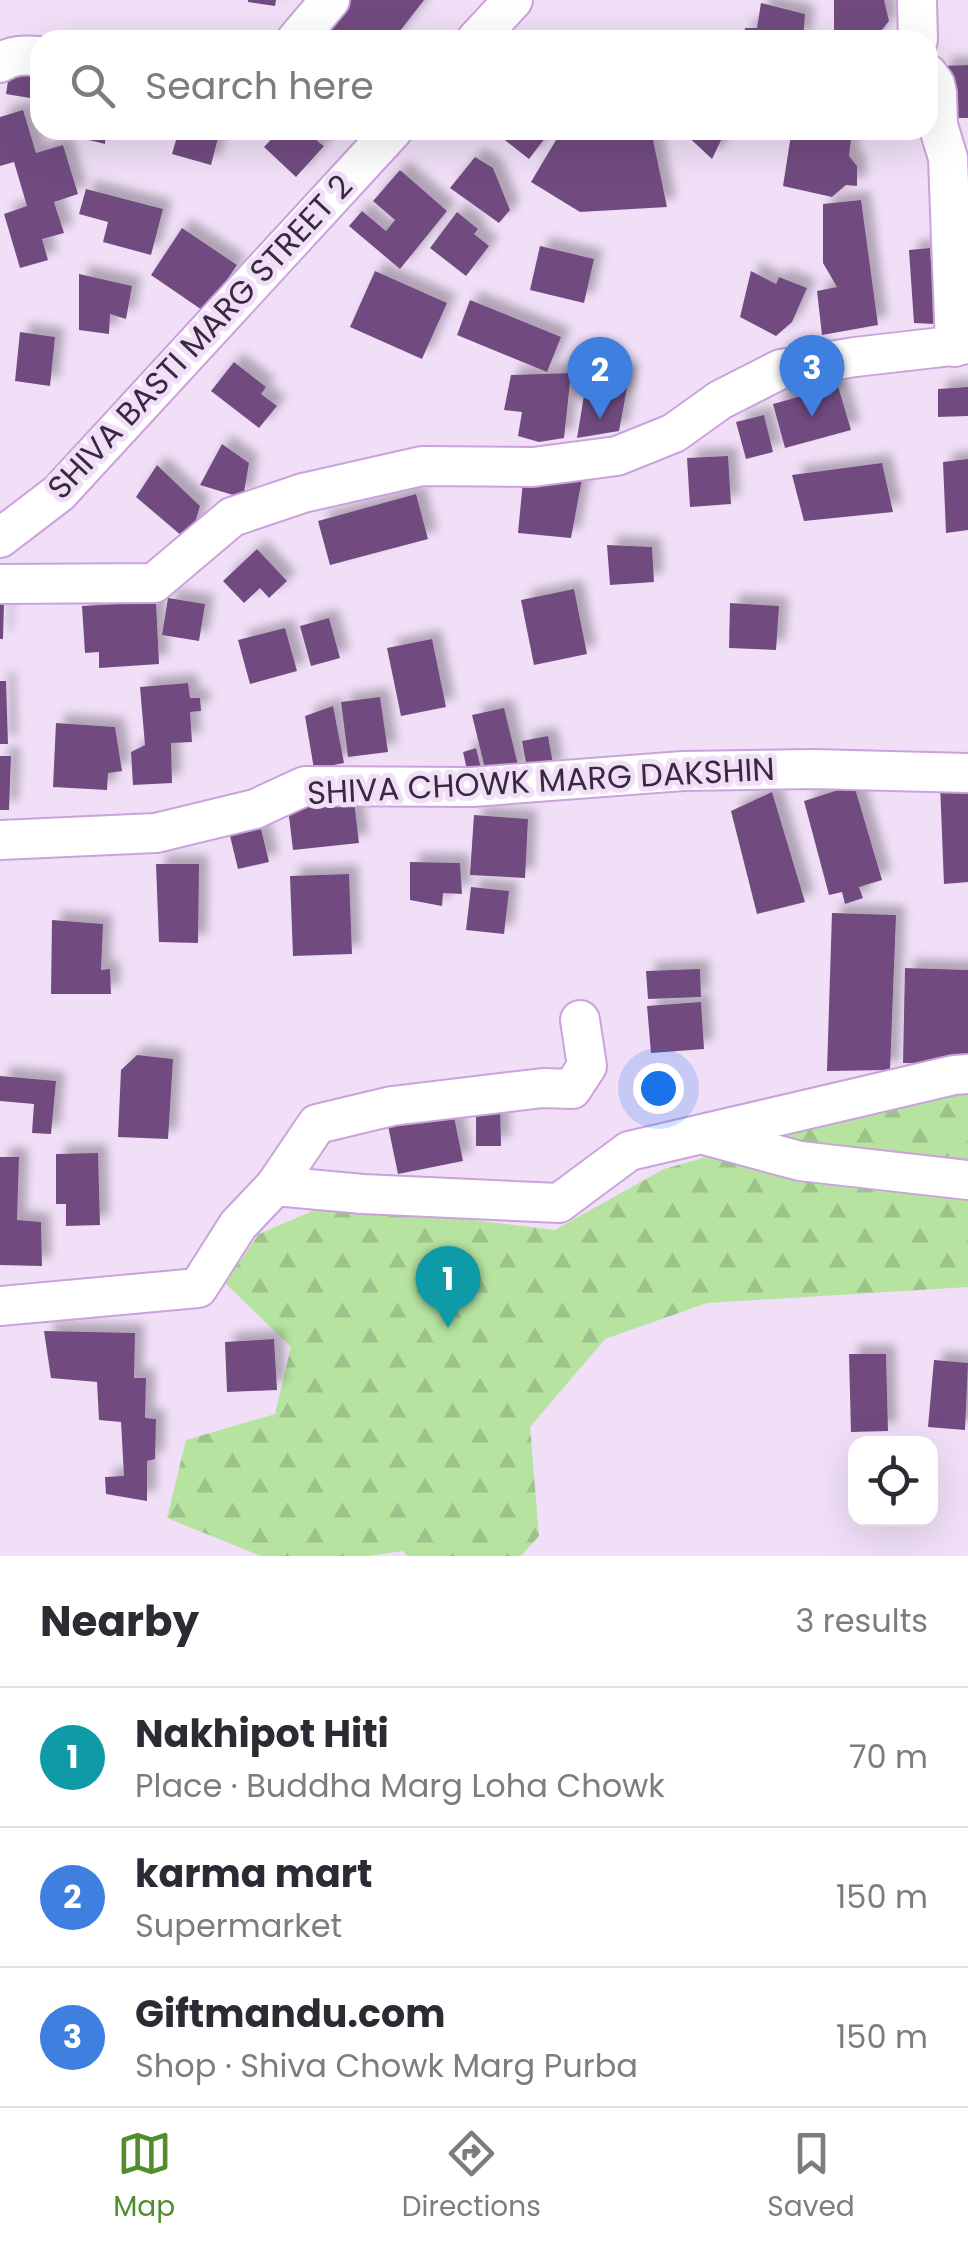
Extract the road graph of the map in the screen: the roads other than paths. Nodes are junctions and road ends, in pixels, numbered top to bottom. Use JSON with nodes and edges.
{"nodes":[{"id":1,"x":330,"y":0,"type":"edge"},
{"id":2,"x":513,"y":0,"type":"edge"},
{"id":3,"x":917,"y":0,"type":"edge"},
{"id":4,"x":304,"y":30,"type":"edge"},
{"id":5,"x":485,"y":30,"type":"edge"},
{"id":6,"x":918,"y":30,"type":"edge"},
{"id":7,"x":30,"y":55,"type":"edge"},
{"id":8,"x":0,"y":63,"type":"edge"},
{"id":9,"x":938,"y":93,"type":"edge"},
{"id":10,"x":938,"y":125,"type":"edge"},
{"id":11,"x":938,"y":125,"type":"edge"},
{"id":12,"x":384,"y":140,"type":"edge"},
{"id":13,"x":961,"y":346,"type":"edge"},
{"id":14,"x":0,"y":538,"type":"edge"},
{"id":15,"x":0,"y":584,"type":"edge"},
{"id":16,"x":968,"y":773,"type":"edge"},
{"id":17,"x":0,"y":840,"type":"edge"},
{"id":18,"x":580,"y":1020,"type":"dead end"},
{"id":19,"x":968,"y":1074,"type":"edge"},
{"id":20,"x":702,"y":1134,"type":"junction"},
{"id":21,"x":968,"y":1180,"type":"edge"},
{"id":22,"x":275,"y":1186,"type":"junction"},
{"id":23,"x":0,"y":1306,"type":"edge"}],
"edges":[{"from":1,"to":4,"type":"street"},
{"from":2,"to":5,"type":"street"},
{"from":3,"to":6,"type":"street"},
{"from":7,"to":8,"type":"street"},
{"from":9,"to":11,"type":"street"},
{"from":10,"to":13,"type":"street"},
{"from":12,"to":14,"type":"street","name":"SHIVA BASTI MARG STREET 2"},
{"from":13,"to":15,"type":"street"},
{"from":16,"to":17,"type":"street","name":"SHIVA CHOWK MARG DAKSHIN"},
{"from":18,"to":22,"type":"street"},
{"from":19,"to":20,"type":"street"},
{"from":20,"to":21,"type":"street"},
{"from":20,"to":22,"type":"street"},
{"from":22,"to":23,"type":"street"}]}
